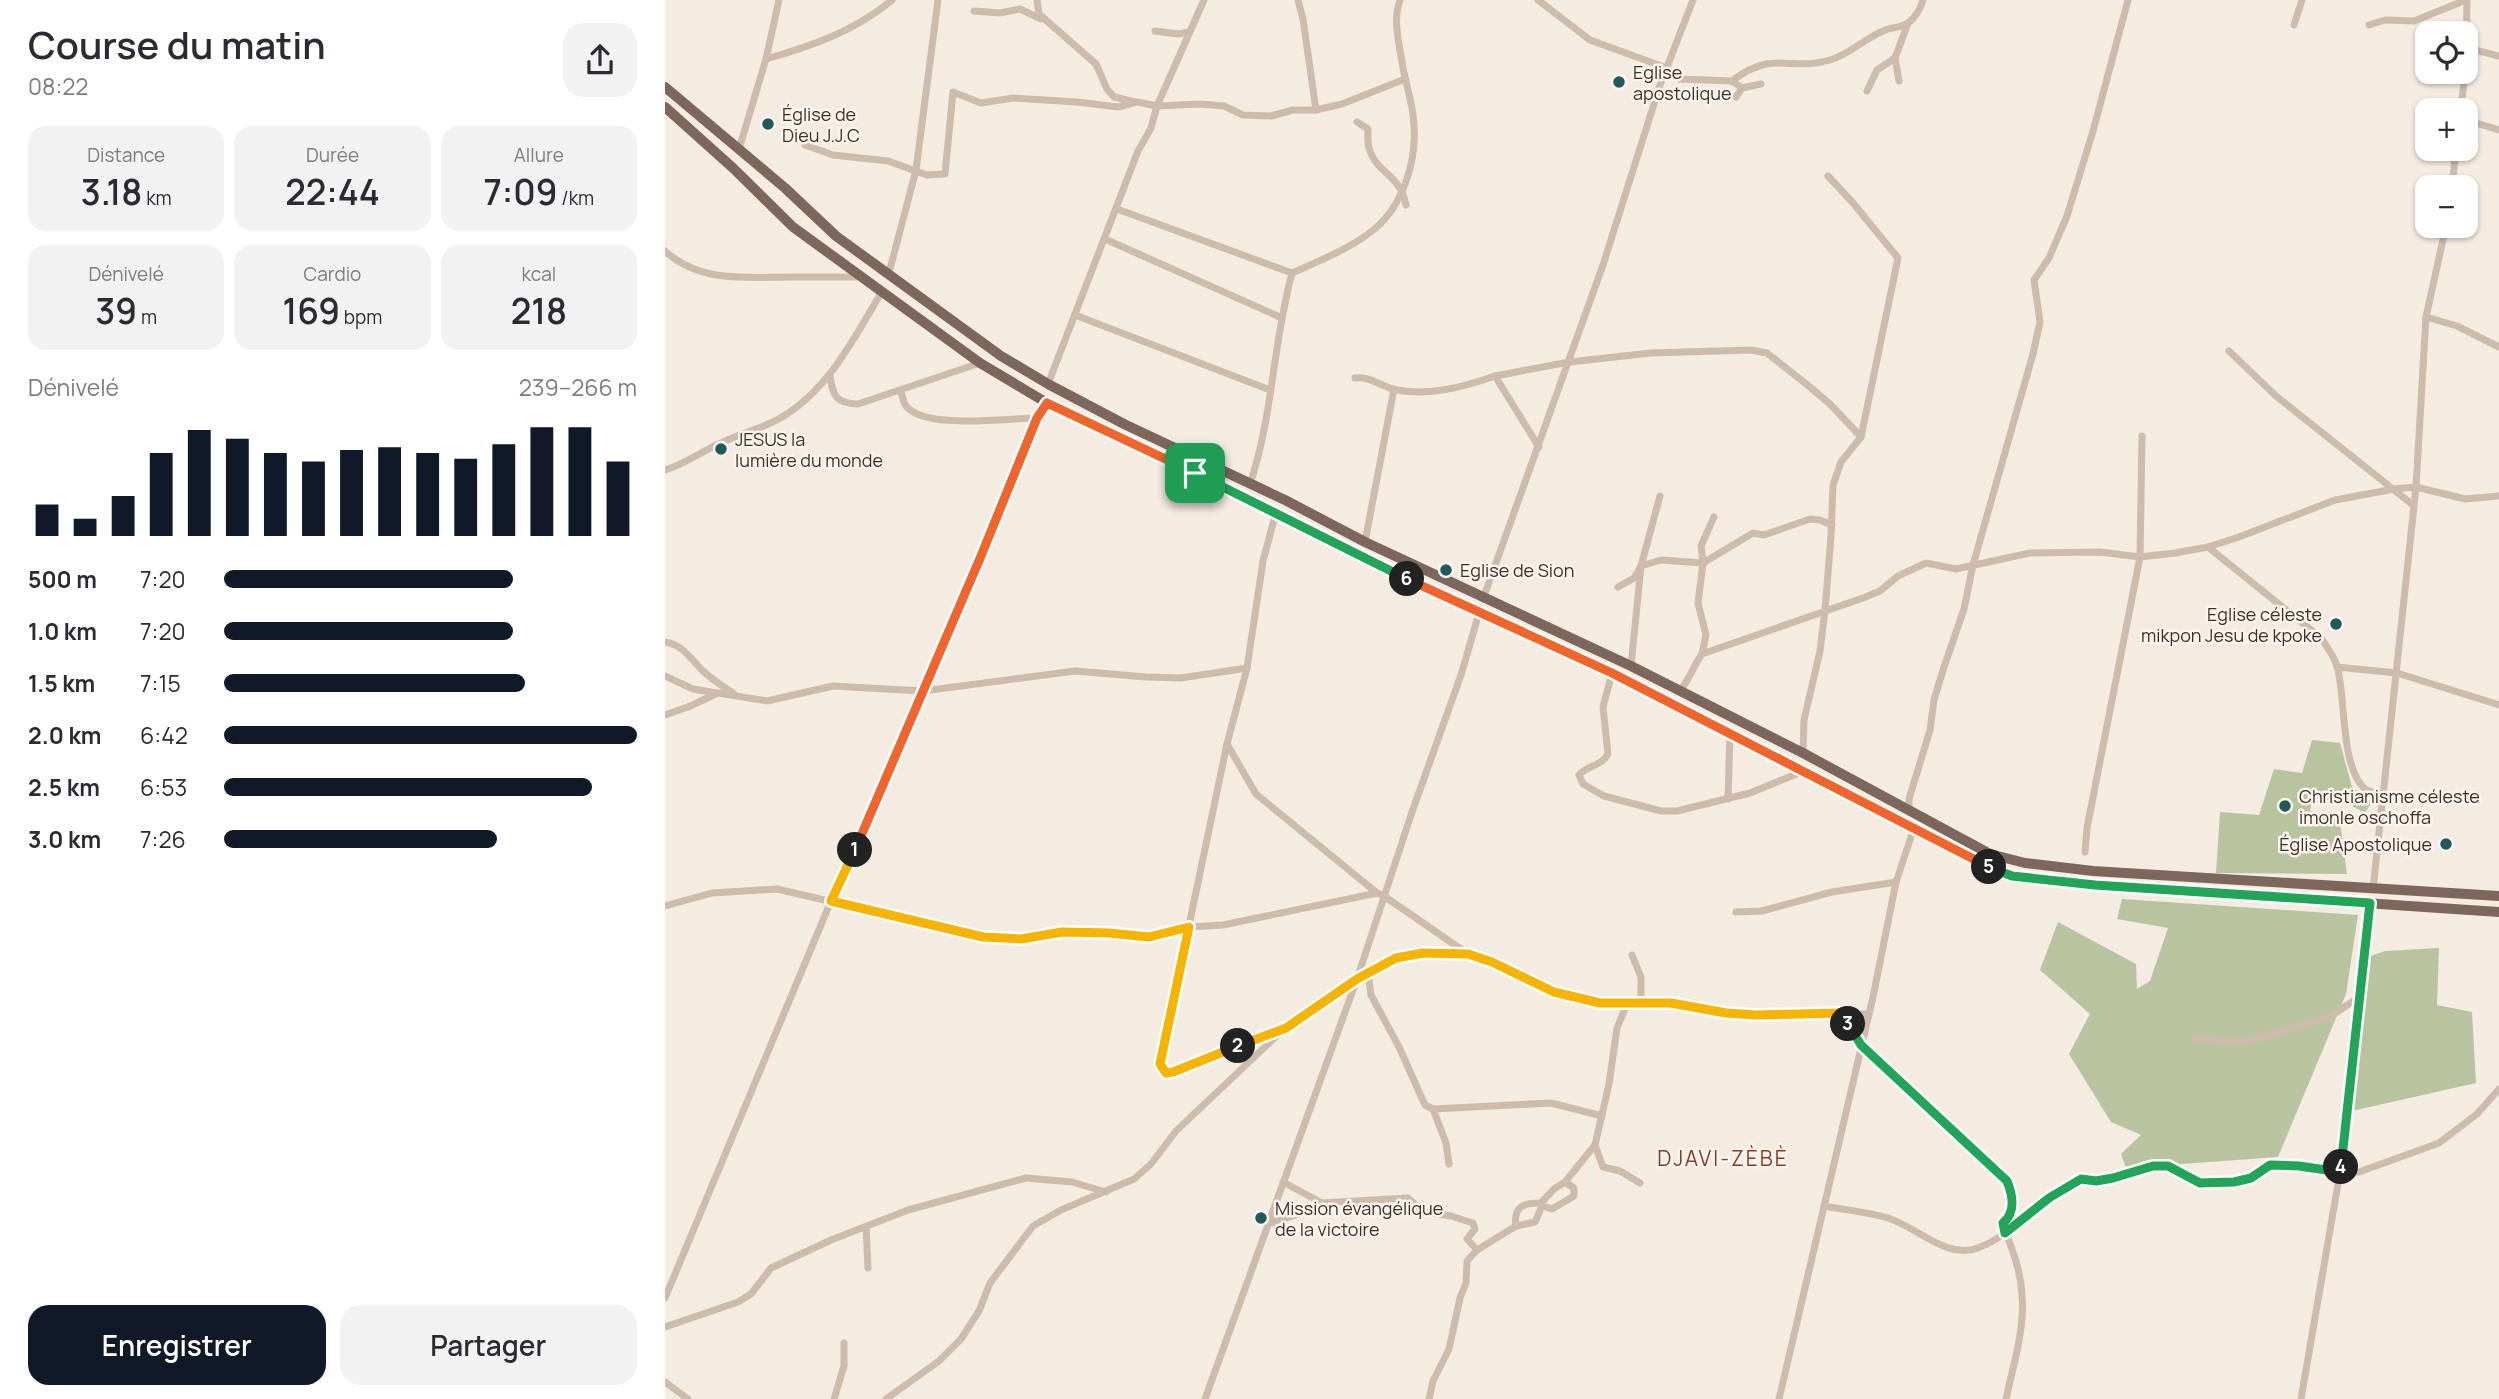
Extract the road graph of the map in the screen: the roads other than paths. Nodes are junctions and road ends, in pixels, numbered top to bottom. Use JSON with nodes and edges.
{"nodes":[{"id":1,"x":779,"y":0,"type":"edge"},
{"id":2,"x":892,"y":0,"type":"edge"},
{"id":3,"x":938,"y":0,"type":"edge"},
{"id":4,"x":1037,"y":0,"type":"edge"},
{"id":5,"x":1205,"y":0,"type":"edge"},
{"id":6,"x":1298,"y":0,"type":"edge"},
{"id":7,"x":1400,"y":0,"type":"edge"},
{"id":8,"x":1538,"y":0,"type":"edge"},
{"id":9,"x":1693,"y":0,"type":"edge"},
{"id":10,"x":1923,"y":0,"type":"edge"},
{"id":11,"x":2128,"y":0,"type":"edge"},
{"id":12,"x":2302,"y":0,"type":"edge"},
{"id":13,"x":2467,"y":0,"type":"edge"},
{"id":14,"x":974,"y":10,"type":"dead end"},
{"id":15,"x":2467,"y":21,"type":"edge"},
{"id":16,"x":1908,"y":23,"type":"junction"},
{"id":17,"x":2369,"y":24,"type":"dead end"},
{"id":18,"x":2294,"y":25,"type":"dead end"},
{"id":19,"x":1155,"y":31,"type":"dead end"},
{"id":20,"x":1189,"y":32,"type":"junction"},
{"id":21,"x":1059,"y":33,"type":"junction"},
{"id":22,"x":2478,"y":51,"type":"edge"},
{"id":23,"x":2499,"y":56,"type":"edge"},
{"id":24,"x":1895,"y":58,"type":"junction"},
{"id":25,"x":766,"y":59,"type":"junction"},
{"id":26,"x":1667,"y":68,"type":"junction"},
{"id":27,"x":1405,"y":79,"type":"junction"},
{"id":28,"x":1732,"y":81,"type":"junction"},
{"id":29,"x":1899,"y":81,"type":"dead end"},
{"id":30,"x":1761,"y":84,"type":"dead end"},
{"id":31,"x":665,"y":87,"type":"edge"},
{"id":32,"x":1742,"y":88,"type":"junction"},
{"id":33,"x":1867,"y":91,"type":"dead end"},
{"id":34,"x":1736,"y":97,"type":"dead end"},
{"id":35,"x":1137,"y":102,"type":"junction"},
{"id":36,"x":1157,"y":106,"type":"junction"},
{"id":37,"x":665,"y":107,"type":"edge"},
{"id":38,"x":1316,"y":110,"type":"junction"},
{"id":39,"x":1356,"y":122,"type":"dead end"},
{"id":40,"x":2478,"y":124,"type":"edge"},
{"id":41,"x":2499,"y":130,"type":"edge"},
{"id":42,"x":805,"y":145,"type":"dead end"},
{"id":43,"x":739,"y":149,"type":"junction"},
{"id":44,"x":916,"y":170,"type":"junction"},
{"id":45,"x":1828,"y":176,"type":"dead end"},
{"id":46,"x":1403,"y":191,"type":"junction"},
{"id":47,"x":1406,"y":205,"type":"dead end"},
{"id":48,"x":1117,"y":209,"type":"junction"},
{"id":49,"x":2442,"y":238,"type":"edge"},
{"id":50,"x":1105,"y":239,"type":"junction"},
{"id":51,"x":665,"y":251,"type":"edge"},
{"id":52,"x":889,"y":273,"type":"junction"},
{"id":53,"x":1292,"y":273,"type":"junction"},
{"id":54,"x":862,"y":277,"type":"junction"},
{"id":55,"x":881,"y":293,"type":"junction"},
{"id":56,"x":1075,"y":315,"type":"junction"},
{"id":57,"x":2426,"y":317,"type":"junction"},
{"id":58,"x":1282,"y":318,"type":"junction"},
{"id":59,"x":2499,"y":347,"type":"edge"},
{"id":60,"x":2229,"y":351,"type":"dead end"},
{"id":61,"x":1569,"y":362,"type":"junction"},
{"id":62,"x":980,"y":363,"type":"junction"},
{"id":63,"x":829,"y":375,"type":"junction"},
{"id":64,"x":1495,"y":376,"type":"junction"},
{"id":65,"x":1355,"y":378,"type":"dead end"},
{"id":66,"x":1048,"y":384,"type":"junction"},
{"id":67,"x":1394,"y":389,"type":"junction"},
{"id":68,"x":901,"y":390,"type":"junction"},
{"id":69,"x":1270,"y":390,"type":"junction"},
{"id":70,"x":1047,"y":403,"type":"junction"},
{"id":71,"x":1037,"y":418,"type":"junction"},
{"id":72,"x":2142,"y":436,"type":"dead end"},
{"id":73,"x":1861,"y":437,"type":"junction"},
{"id":74,"x":1539,"y":447,"type":"junction"},
{"id":75,"x":665,"y":470,"type":"edge"},
{"id":76,"x":1250,"y":484,"type":"junction"},
{"id":77,"x":2416,"y":487,"type":"junction"},
{"id":78,"x":2394,"y":489,"type":"junction"},
{"id":79,"x":1660,"y":496,"type":"dead end"},
{"id":80,"x":2499,"y":496,"type":"edge"},
{"id":81,"x":2413,"y":505,"type":"junction"},
{"id":82,"x":1276,"y":512,"type":"junction"},
{"id":83,"x":1714,"y":517,"type":"dead end"},
{"id":84,"x":1832,"y":525,"type":"junction"},
{"id":85,"x":1365,"y":542,"type":"junction"},
{"id":86,"x":2208,"y":547,"type":"junction"},
{"id":87,"x":2140,"y":557,"type":"junction"},
{"id":88,"x":1703,"y":563,"type":"junction"},
{"id":89,"x":1641,"y":565,"type":"junction"},
{"id":90,"x":1973,"y":565,"type":"junction"},
{"id":91,"x":1618,"y":587,"type":"dead end"},
{"id":92,"x":1483,"y":599,"type":"junction"},
{"id":93,"x":1825,"y":610,"type":"junction"},
{"id":94,"x":1479,"y":613,"type":"junction"},
{"id":95,"x":665,"y":642,"type":"edge"},
{"id":96,"x":1702,"y":654,"type":"junction"},
{"id":97,"x":1630,"y":666,"type":"junction"},
{"id":98,"x":2337,"y":667,"type":"junction"},
{"id":99,"x":1247,"y":668,"type":"junction"},
{"id":100,"x":1612,"y":673,"type":"junction"},
{"id":101,"x":2397,"y":673,"type":"junction"},
{"id":102,"x":665,"y":676,"type":"edge"},
{"id":103,"x":923,"y":691,"type":"junction"},
{"id":104,"x":1680,"y":691,"type":"junction"},
{"id":105,"x":718,"y":693,"type":"junction"},
{"id":106,"x":734,"y":694,"type":"junction"},
{"id":107,"x":2499,"y":705,"type":"edge"},
{"id":108,"x":665,"y":715,"type":"edge"},
{"id":109,"x":1730,"y":733,"type":"junction"},
{"id":110,"x":1227,"y":744,"type":"junction"},
{"id":111,"x":1803,"y":753,"type":"junction"},
{"id":112,"x":1804,"y":771,"type":"junction"},
{"id":113,"x":2384,"y":796,"type":"junction"},
{"id":114,"x":1727,"y":799,"type":"junction"},
{"id":115,"x":1909,"y":811,"type":"junction"},
{"id":116,"x":1914,"y":828,"type":"junction"},
{"id":117,"x":2085,"y":852,"type":"dead end"},
{"id":118,"x":1896,"y":883,"type":"junction"},
{"id":119,"x":2372,"y":889,"type":"junction"},
{"id":120,"x":1381,"y":895,"type":"junction"},
{"id":121,"x":2499,"y":896,"type":"edge"},
{"id":122,"x":831,"y":901,"type":"junction"},
{"id":123,"x":2370,"y":903,"type":"junction"},
{"id":124,"x":665,"y":906,"type":"edge"},
{"id":125,"x":1735,"y":912,"type":"dead end"},
{"id":126,"x":2499,"y":912,"type":"edge"},
{"id":127,"x":1189,"y":927,"type":"junction"},
{"id":128,"x":1468,"y":954,"type":"junction"},
{"id":129,"x":1632,"y":955,"type":"dead end"},
{"id":130,"x":1368,"y":973,"type":"junction"},
{"id":131,"x":1357,"y":979,"type":"junction"},
{"id":132,"x":2359,"y":998,"type":"junction"},
{"id":133,"x":1627,"y":1004,"type":"junction"},
{"id":134,"x":1641,"y":1004,"type":"junction"},
{"id":135,"x":1841,"y":1013,"type":"junction"},
{"id":136,"x":1869,"y":1014,"type":"junction"},
{"id":137,"x":1286,"y":1028,"type":"junction"},
{"id":138,"x":2196,"y":1039,"type":"dead end"},
{"id":139,"x":1861,"y":1045,"type":"junction"},
{"id":140,"x":2499,"y":1089,"type":"edge"},
{"id":141,"x":1433,"y":1109,"type":"junction"},
{"id":142,"x":1602,"y":1116,"type":"junction"},
{"id":143,"x":1595,"y":1144,"type":"junction"},
{"id":144,"x":1449,"y":1164,"type":"dead end"},
{"id":145,"x":2340,"y":1172,"type":"junction"},
{"id":146,"x":1283,"y":1182,"type":"junction"},
{"id":147,"x":1565,"y":1182,"type":"junction"},
{"id":148,"x":1640,"y":1183,"type":"dead end"},
{"id":149,"x":1107,"y":1192,"type":"junction"},
{"id":150,"x":1322,"y":1203,"type":"junction"},
{"id":151,"x":1541,"y":1204,"type":"junction"},
{"id":152,"x":1824,"y":1206,"type":"junction"},
{"id":153,"x":1268,"y":1224,"type":"junction"},
{"id":154,"x":1516,"y":1226,"type":"junction"},
{"id":155,"x":866,"y":1227,"type":"junction"},
{"id":156,"x":2005,"y":1233,"type":"junction"},
{"id":157,"x":1477,"y":1250,"type":"junction"},
{"id":158,"x":869,"y":1268,"type":"dead end"},
{"id":159,"x":665,"y":1298,"type":"edge"},
{"id":160,"x":665,"y":1327,"type":"edge"},
{"id":161,"x":844,"y":1343,"type":"dead end"},
{"id":162,"x":665,"y":1382,"type":"edge"},
{"id":163,"x":688,"y":1399,"type":"edge"},
{"id":164,"x":834,"y":1399,"type":"edge"},
{"id":165,"x":886,"y":1399,"type":"edge"},
{"id":166,"x":1205,"y":1399,"type":"edge"},
{"id":167,"x":1429,"y":1399,"type":"edge"},
{"id":168,"x":1779,"y":1399,"type":"edge"},
{"id":169,"x":2006,"y":1399,"type":"edge"},
{"id":170,"x":2301,"y":1399,"type":"edge"}],
"edges":[{"from":1,"to":25,"type":"street"},
{"from":2,"to":25,"type":"street"},
{"from":3,"to":44,"type":"street"},
{"from":4,"to":21,"type":"street"},
{"from":5,"to":20,"type":"street"},
{"from":6,"to":38,"type":"street"},
{"from":7,"to":27,"type":"street"},
{"from":8,"to":26,"type":"street"},
{"from":9,"to":26,"type":"street"},
{"from":10,"to":16,"type":"street"},
{"from":11,"to":90,"type":"street"},
{"from":12,"to":18,"type":"street"},
{"from":13,"to":15,"type":"street"},
{"from":13,"to":17,"type":"street"},
{"from":14,"to":21,"type":"street"},
{"from":16,"to":24,"type":"street"},
{"from":16,"to":28,"type":"street"},
{"from":19,"to":20,"type":"street"},
{"from":20,"to":36,"type":"street"},
{"from":21,"to":35,"type":"street"},
{"from":22,"to":23,"type":"street"},
{"from":24,"to":29,"type":"street"},
{"from":24,"to":33,"type":"street"},
{"from":25,"to":43,"type":"street"},
{"from":26,"to":28,"type":"street"},
{"from":26,"to":61,"type":"street"},
{"from":27,"to":38,"type":"street"},
{"from":27,"to":46,"type":"street"},
{"from":28,"to":32,"type":"street"},
{"from":30,"to":32,"type":"street"},
{"from":31,"to":43,"type":"main road"},
{"from":32,"to":34,"type":"street"},
{"from":35,"to":36,"type":"street"},
{"from":35,"to":44,"type":"street"},
{"from":36,"to":38,"type":"street"},
{"from":36,"to":48,"type":"street"},
{"from":37,"to":54,"type":"main road"},
{"from":39,"to":46,"type":"street"},
{"from":40,"to":41,"type":"street"},
{"from":42,"to":44,"type":"street"},
{"from":43,"to":52,"type":"main road"},
{"from":44,"to":52,"type":"street"},
{"from":45,"to":73,"type":"street"},
{"from":46,"to":47,"type":"street"},
{"from":46,"to":53,"type":"street"},
{"from":48,"to":50,"type":"street"},
{"from":48,"to":53,"type":"street"},
{"from":49,"to":57,"type":"street"},
{"from":50,"to":56,"type":"street"},
{"from":50,"to":58,"type":"street"},
{"from":51,"to":54,"type":"street"},
{"from":52,"to":66,"type":"main road"},
{"from":53,"to":58,"type":"street"},
{"from":54,"to":55,"type":"main road"},
{"from":55,"to":62,"type":"main road"},
{"from":55,"to":63,"type":"street"},
{"from":56,"to":66,"type":"street"},
{"from":56,"to":69,"type":"street"},
{"from":57,"to":59,"type":"street"},
{"from":57,"to":77,"type":"street"},
{"from":58,"to":69,"type":"street"},
{"from":60,"to":78,"type":"street"},
{"from":61,"to":64,"type":"street"},
{"from":61,"to":73,"type":"street"},
{"from":61,"to":74,"type":"street"},
{"from":62,"to":68,"type":"street"},
{"from":62,"to":70,"type":"main road"},
{"from":63,"to":68,"type":"street"},
{"from":63,"to":75,"type":"street"},
{"from":64,"to":67,"type":"street"},
{"from":64,"to":74,"type":"street"},
{"from":65,"to":67,"type":"street"},
{"from":66,"to":76,"type":"main road"},
{"from":67,"to":85,"type":"street"},
{"from":68,"to":71,"type":"street"},
{"from":69,"to":76,"type":"street"},
{"from":70,"to":71,"type":"street"},
{"from":70,"to":82,"type":"main road"},
{"from":71,"to":103,"type":"street"},
{"from":72,"to":87,"type":"street"},
{"from":73,"to":84,"type":"street"},
{"from":74,"to":92,"type":"street"},
{"from":76,"to":85,"type":"main road"},
{"from":77,"to":78,"type":"street"},
{"from":77,"to":80,"type":"street"},
{"from":77,"to":81,"type":"street"},
{"from":78,"to":81,"type":"street"},
{"from":78,"to":86,"type":"street"},
{"from":79,"to":89,"type":"street"},
{"from":81,"to":101,"type":"street"},
{"from":82,"to":94,"type":"main road"},
{"from":82,"to":99,"type":"street"},
{"from":83,"to":88,"type":"street"},
{"from":84,"to":88,"type":"street"},
{"from":84,"to":93,"type":"street"},
{"from":85,"to":92,"type":"main road"},
{"from":86,"to":87,"type":"street"},
{"from":86,"to":98,"type":"street"},
{"from":87,"to":90,"type":"street"},
{"from":87,"to":117,"type":"street"},
{"from":88,"to":89,"type":"street"},
{"from":88,"to":96,"type":"street"},
{"from":89,"to":91,"type":"street"},
{"from":89,"to":97,"type":"street"},
{"from":90,"to":93,"type":"street"},
{"from":90,"to":115,"type":"street"},
{"from":92,"to":97,"type":"main road"},
{"from":93,"to":96,"type":"street"},
{"from":93,"to":111,"type":"street"},
{"from":94,"to":100,"type":"main road"},
{"from":94,"to":120,"type":"street"},
{"from":95,"to":106,"type":"street"},
{"from":96,"to":104,"type":"street"},
{"from":97,"to":104,"type":"main road"},
{"from":98,"to":101,"type":"street"},
{"from":98,"to":113,"type":"street"},
{"from":99,"to":103,"type":"street"},
{"from":99,"to":110,"type":"street"},
{"from":100,"to":109,"type":"main road"},
{"from":100,"to":114,"type":"street"},
{"from":101,"to":107,"type":"street"},
{"from":101,"to":113,"type":"street"},
{"from":102,"to":105,"type":"street"},
{"from":103,"to":106,"type":"street"},
{"from":103,"to":122,"type":"street"},
{"from":104,"to":111,"type":"main road"},
{"from":105,"to":106,"type":"street"},
{"from":105,"to":108,"type":"street"},
{"from":109,"to":112,"type":"main road"},
{"from":109,"to":114,"type":"street"},
{"from":110,"to":120,"type":"street"},
{"from":110,"to":127,"type":"street"},
{"from":111,"to":115,"type":"main road"},
{"from":112,"to":114,"type":"street"},
{"from":112,"to":116,"type":"main road"},
{"from":113,"to":119,"type":"street"},
{"from":115,"to":119,"type":"main road"},
{"from":116,"to":118,"type":"street"},
{"from":116,"to":123,"type":"main road"},
{"from":118,"to":125,"type":"street"},
{"from":118,"to":136,"type":"street"},
{"from":119,"to":121,"type":"main road"},
{"from":120,"to":127,"type":"street"},
{"from":120,"to":128,"type":"street"},
{"from":120,"to":131,"type":"street"},
{"from":122,"to":124,"type":"street"},
{"from":122,"to":127,"type":"street"},
{"from":122,"to":159,"type":"street"},
{"from":123,"to":126,"type":"main road"},
{"from":123,"to":132,"type":"street"},
{"from":127,"to":137,"type":"street"},
{"from":128,"to":130,"type":"street"},
{"from":128,"to":133,"type":"street"},
{"from":129,"to":134,"type":"street"},
{"from":130,"to":131,"type":"street"},
{"from":130,"to":141,"type":"street"},
{"from":131,"to":137,"type":"street"},
{"from":131,"to":146,"type":"street"},
{"from":132,"to":138,"type":"street"},
{"from":132,"to":145,"type":"street"},
{"from":133,"to":134,"type":"street"},
{"from":133,"to":142,"type":"street"},
{"from":134,"to":135,"type":"street"},
{"from":135,"to":136,"type":"street"},
{"from":135,"to":139,"type":"street"},
{"from":136,"to":139,"type":"street"},
{"from":137,"to":149,"type":"street"},
{"from":139,"to":152,"type":"street"},
{"from":139,"to":156,"type":"street"},
{"from":140,"to":145,"type":"street"},
{"from":141,"to":142,"type":"street"},
{"from":141,"to":144,"type":"street"},
{"from":142,"to":143,"type":"street"},
{"from":143,"to":147,"type":"street"},
{"from":143,"to":148,"type":"street"},
{"from":145,"to":156,"type":"street"},
{"from":145,"to":170,"type":"street"},
{"from":146,"to":150,"type":"street"},
{"from":146,"to":153,"type":"street"},
{"from":147,"to":151,"type":"street"},
{"from":147,"to":151,"type":"street"},
{"from":149,"to":155,"type":"street"},
{"from":149,"to":165,"type":"street"},
{"from":150,"to":153,"type":"street"},
{"from":150,"to":157,"type":"street"},
{"from":151,"to":154,"type":"street"},
{"from":151,"to":154,"type":"street"},
{"from":152,"to":156,"type":"street"},
{"from":152,"to":168,"type":"street"},
{"from":153,"to":166,"type":"street"},
{"from":154,"to":157,"type":"street"},
{"from":155,"to":158,"type":"street"},
{"from":155,"to":160,"type":"street"},
{"from":156,"to":169,"type":"street"},
{"from":157,"to":167,"type":"street"},
{"from":161,"to":164,"type":"street"},
{"from":162,"to":163,"type":"street"}]}
